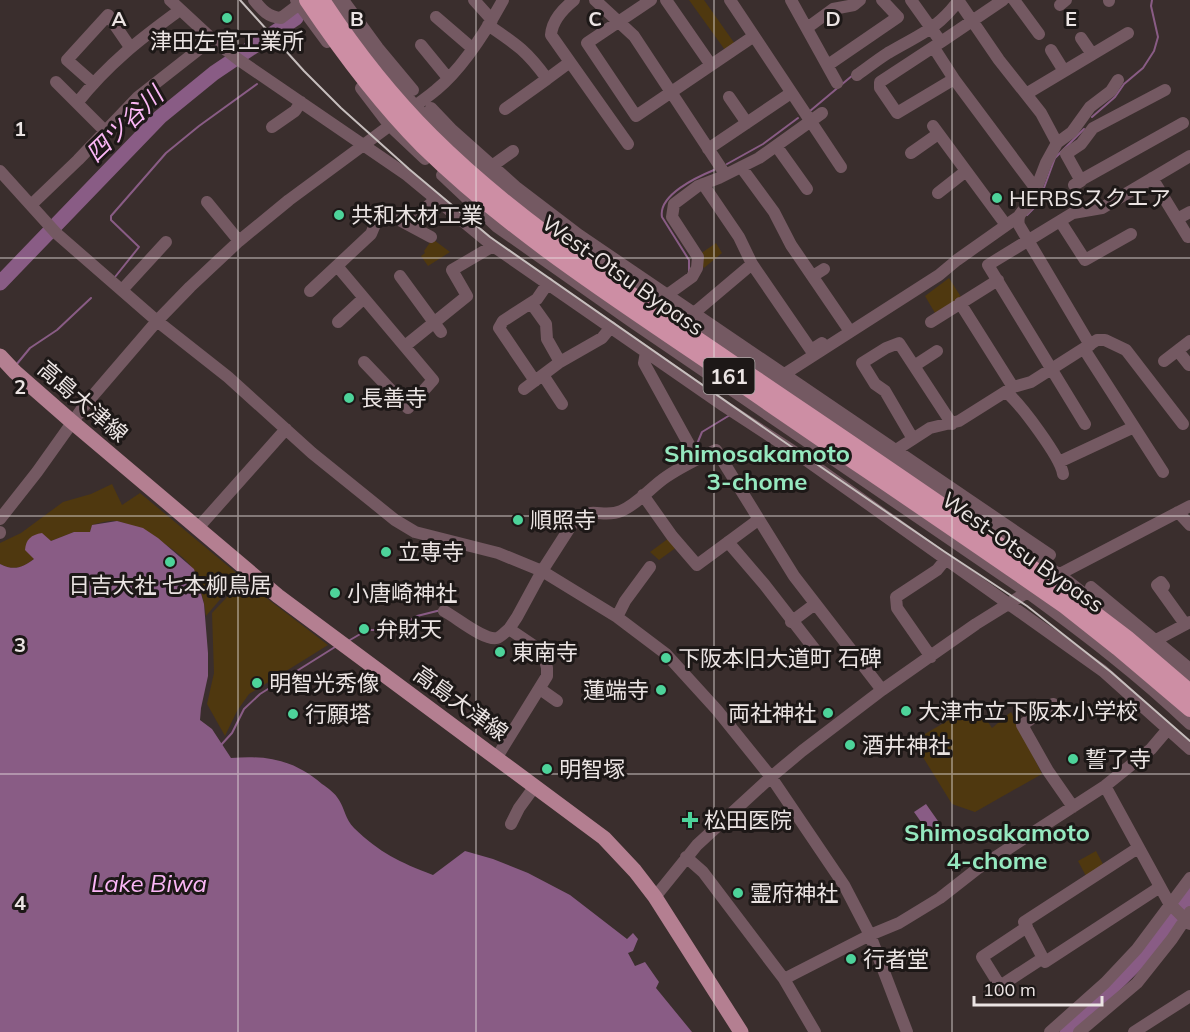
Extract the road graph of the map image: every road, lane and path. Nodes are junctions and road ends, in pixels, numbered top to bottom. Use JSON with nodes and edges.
{"nodes":[{"id":1,"x":170,"y":0,"type":"edge"},
{"id":2,"x":254,"y":0,"type":"edge"},
{"id":3,"x":322,"y":0,"type":"edge"},
{"id":4,"x":332,"y":0,"type":"edge"},
{"id":5,"x":343,"y":0,"type":"edge"},
{"id":6,"x":474,"y":0,"type":"edge"},
{"id":7,"x":503,"y":0,"type":"edge"},
{"id":8,"x":574,"y":0,"type":"edge"},
{"id":9,"x":595,"y":0,"type":"edge"},
{"id":10,"x":651,"y":0,"type":"edge"},
{"id":11,"x":666,"y":0,"type":"edge"},
{"id":12,"x":730,"y":0,"type":"edge"},
{"id":13,"x":791,"y":0,"type":"edge"},
{"id":14,"x":860,"y":0,"type":"edge"},
{"id":15,"x":882,"y":0,"type":"edge"},
{"id":16,"x":911,"y":0,"type":"edge"},
{"id":17,"x":959,"y":0,"type":"edge"},
{"id":18,"x":1003,"y":0,"type":"edge"},
{"id":19,"x":1014,"y":0,"type":"edge"},
{"id":20,"x":300,"y":2,"type":"edge"},
{"id":21,"x":180,"y":10,"type":"junction"},
{"id":22,"x":436,"y":17,"type":"dead end"},
{"id":23,"x":620,"y":21,"type":"junction"},
{"id":24,"x":972,"y":21,"type":"junction"},
{"id":25,"x":490,"y":23,"type":"junction"},
{"id":26,"x":807,"y":28,"type":"junction"},
{"id":27,"x":932,"y":29,"type":"junction"},
{"id":28,"x":1128,"y":33,"type":"dead end"},
{"id":29,"x":1039,"y":34,"type":"dead end"},
{"id":30,"x":754,"y":36,"type":"junction"},
{"id":31,"x":1081,"y":38,"type":"dead end"},
{"id":32,"x":212,"y":39,"type":"junction"},
{"id":33,"x":421,"y":45,"type":"dead end"},
{"id":34,"x":938,"y":45,"type":"junction"},
{"id":35,"x":130,"y":46,"type":"junction"},
{"id":36,"x":471,"y":48,"type":"junction"},
{"id":37,"x":1051,"y":50,"type":"dead end"},
{"id":38,"x":1092,"y":54,"type":"junction"},
{"id":39,"x":570,"y":62,"type":"junction"},
{"id":40,"x":711,"y":65,"type":"junction"},
{"id":41,"x":828,"y":65,"type":"junction"},
{"id":42,"x":1064,"y":71,"type":"junction"},
{"id":43,"x":392,"y":72,"type":"junction"},
{"id":44,"x":856,"y":75,"type":"dead end"},
{"id":45,"x":448,"y":78,"type":"junction"},
{"id":46,"x":547,"y":79,"type":"junction"},
{"id":47,"x":954,"y":79,"type":"junction"},
{"id":48,"x":1118,"y":80,"type":"dead end"},
{"id":49,"x":56,"y":82,"type":"dead end"},
{"id":50,"x":93,"y":83,"type":"junction"},
{"id":51,"x":837,"y":83,"type":"dead end"},
{"id":52,"x":413,"y":90,"type":"dead end"},
{"id":53,"x":1165,"y":90,"type":"dead end"},
{"id":54,"x":672,"y":92,"type":"junction"},
{"id":55,"x":791,"y":93,"type":"junction"},
{"id":56,"x":1026,"y":94,"type":"junction"},
{"id":57,"x":729,"y":97,"type":"dead end"},
{"id":58,"x":301,"y":102,"type":"junction"},
{"id":59,"x":77,"y":103,"type":"junction"},
{"id":60,"x":415,"y":106,"type":"junction"},
{"id":61,"x":431,"y":108,"type":"dead end"},
{"id":62,"x":505,"y":109,"type":"dead end"},
{"id":63,"x":822,"y":113,"type":"dead end"},
{"id":64,"x":1081,"y":118,"type":"junction"},
{"id":65,"x":809,"y":121,"type":"junction"},
{"id":66,"x":747,"y":123,"type":"junction"},
{"id":67,"x":1183,"y":123,"type":"dead end"},
{"id":68,"x":272,"y":126,"type":"dead end"},
{"id":69,"x":390,"y":126,"type":"junction"},
{"id":70,"x":1093,"y":128,"type":"junction"},
{"id":71,"x":105,"y":131,"type":"junction"},
{"id":72,"x":448,"y":132,"type":"junction"},
{"id":73,"x":1057,"y":143,"type":"junction"},
{"id":74,"x":628,"y":144,"type":"dead end"},
{"id":75,"x":364,"y":145,"type":"junction"},
{"id":76,"x":777,"y":147,"type":"junction"},
{"id":77,"x":708,"y":149,"type":"junction"},
{"id":78,"x":513,"y":151,"type":"dead end"},
{"id":79,"x":911,"y":153,"type":"dead end"},
{"id":80,"x":1190,"y":156,"type":"edge"},
{"id":81,"x":492,"y":166,"type":"junction"},
{"id":82,"x":741,"y":167,"type":"junction"},
{"id":83,"x":841,"y":167,"type":"dead end"},
{"id":84,"x":0,"y":171,"type":"edge"},
{"id":85,"x":966,"y":171,"type":"junction"},
{"id":86,"x":725,"y":174,"type":"junction"},
{"id":87,"x":1152,"y":178,"type":"junction"},
{"id":88,"x":702,"y":184,"type":"junction"},
{"id":89,"x":807,"y":189,"type":"dead end"},
{"id":90,"x":1036,"y":189,"type":"junction"},
{"id":91,"x":938,"y":193,"type":"dead end"},
{"id":92,"x":436,"y":199,"type":"junction"},
{"id":93,"x":207,"y":202,"type":"dead end"},
{"id":94,"x":31,"y":205,"type":"junction"},
{"id":95,"x":1190,"y":212,"type":"edge"},
{"id":96,"x":1018,"y":217,"type":"junction"},
{"id":97,"x":1177,"y":219,"type":"junction"},
{"id":98,"x":1060,"y":221,"type":"junction"},
{"id":99,"x":408,"y":223,"type":"junction"},
{"id":100,"x":1004,"y":223,"type":"junction"},
{"id":101,"x":1131,"y":234,"type":"dead end"},
{"id":102,"x":431,"y":237,"type":"dead end"},
{"id":103,"x":1188,"y":237,"type":"dead end"},
{"id":104,"x":239,"y":241,"type":"junction"},
{"id":105,"x":166,"y":242,"type":"dead end"},
{"id":106,"x":972,"y":242,"type":"dead end"},
{"id":107,"x":1028,"y":242,"type":"junction"},
{"id":108,"x":494,"y":246,"type":"junction"},
{"id":109,"x":752,"y":264,"type":"junction"},
{"id":110,"x":337,"y":266,"type":"junction"},
{"id":111,"x":824,"y":269,"type":"dead end"},
{"id":112,"x":400,"y":276,"type":"dead end"},
{"id":113,"x":813,"y":276,"type":"junction"},
{"id":114,"x":998,"y":280,"type":"junction"},
{"id":115,"x":548,"y":283,"type":"junction"},
{"id":116,"x":122,"y":290,"type":"junction"},
{"id":117,"x":651,"y":290,"type":"junction"},
{"id":118,"x":310,"y":291,"type":"dead end"},
{"id":119,"x":667,"y":295,"type":"junction"},
{"id":120,"x":364,"y":298,"type":"junction"},
{"id":121,"x":531,"y":303,"type":"junction"},
{"id":122,"x":960,"y":303,"type":"junction"},
{"id":123,"x":693,"y":313,"type":"junction"},
{"id":124,"x":858,"y":320,"type":"dead end"},
{"id":125,"x":157,"y":321,"type":"junction"},
{"id":126,"x":631,"y":321,"type":"junction"},
{"id":127,"x":338,"y":322,"type":"dead end"},
{"id":128,"x":931,"y":322,"type":"dead end"},
{"id":129,"x":847,"y":327,"type":"junction"},
{"id":130,"x":438,"y":328,"type":"junction"},
{"id":131,"x":616,"y":331,"type":"junction"},
{"id":132,"x":1190,"y":342,"type":"edge"},
{"id":133,"x":405,"y":346,"type":"junction"},
{"id":134,"x":511,"y":346,"type":"junction"},
{"id":135,"x":1087,"y":347,"type":"junction"},
{"id":136,"x":937,"y":351,"type":"dead end"},
{"id":137,"x":1178,"y":351,"type":"junction"},
{"id":138,"x":646,"y":352,"type":"junction"},
{"id":139,"x":500,"y":353,"type":"dead end"},
{"id":140,"x":0,"y":356,"type":"edge"},
{"id":141,"x":1164,"y":361,"type":"dead end"},
{"id":142,"x":560,"y":362,"type":"junction"},
{"id":143,"x":364,"y":363,"type":"dead end"},
{"id":144,"x":1189,"y":365,"type":"edge"},
{"id":145,"x":914,"y":366,"type":"junction"},
{"id":146,"x":765,"y":369,"type":"junction"},
{"id":147,"x":1053,"y":369,"type":"junction"},
{"id":148,"x":783,"y":375,"type":"junction"},
{"id":149,"x":539,"y":378,"type":"junction"},
{"id":150,"x":524,"y":389,"type":"dead end"},
{"id":151,"x":1010,"y":390,"type":"junction"},
{"id":152,"x":746,"y":399,"type":"junction"},
{"id":153,"x":562,"y":404,"type":"dead end"},
{"id":154,"x":730,"y":410,"type":"junction"},
{"id":155,"x":71,"y":422,"type":"junction"},
{"id":156,"x":952,"y":424,"type":"junction"},
{"id":157,"x":1084,"y":424,"type":"dead end"},
{"id":158,"x":1183,"y":424,"type":"dead end"},
{"id":159,"x":1134,"y":427,"type":"junction"},
{"id":160,"x":286,"y":429,"type":"junction"},
{"id":161,"x":912,"y":439,"type":"junction"},
{"id":162,"x":896,"y":450,"type":"junction"},
{"id":163,"x":697,"y":459,"type":"junction"},
{"id":164,"x":1163,"y":472,"type":"dead end"},
{"id":165,"x":643,"y":495,"type":"junction"},
{"id":166,"x":967,"y":505,"type":"junction"},
{"id":167,"x":1190,"y":506,"type":"edge"},
{"id":168,"x":1178,"y":512,"type":"junction"},
{"id":169,"x":0,"y":519,"type":"edge"},
{"id":170,"x":758,"y":520,"type":"junction"},
{"id":171,"x":994,"y":523,"type":"junction"},
{"id":172,"x":1190,"y":525,"type":"edge"},
{"id":173,"x":198,"y":530,"type":"junction"},
{"id":174,"x":728,"y":542,"type":"junction"},
{"id":175,"x":1029,"y":547,"type":"junction"},
{"id":176,"x":972,"y":554,"type":"junction"},
{"id":177,"x":1050,"y":555,"type":"dead end"},
{"id":178,"x":946,"y":559,"type":"junction"},
{"id":179,"x":650,"y":567,"type":"dead end"},
{"id":180,"x":959,"y":569,"type":"junction"},
{"id":181,"x":542,"y":571,"type":"junction"},
{"id":182,"x":1060,"y":574,"type":"junction"},
{"id":183,"x":1164,"y":586,"type":"dead end"},
{"id":184,"x":1091,"y":587,"type":"dead end"},
{"id":185,"x":1027,"y":592,"type":"junction"},
{"id":186,"x":815,"y":604,"type":"junction"},
{"id":187,"x":1009,"y":605,"type":"junction"},
{"id":188,"x":444,"y":611,"type":"dead end"},
{"id":189,"x":1122,"y":614,"type":"junction"},
{"id":190,"x":617,"y":617,"type":"junction"},
{"id":191,"x":791,"y":622,"type":"junction"},
{"id":192,"x":1188,"y":623,"type":"edge"},
{"id":193,"x":508,"y":629,"type":"junction"},
{"id":194,"x":1156,"y":639,"type":"junction"},
{"id":195,"x":931,"y":657,"type":"junction"},
{"id":196,"x":823,"y":660,"type":"dead end"},
{"id":197,"x":1185,"y":666,"type":"edge"},
{"id":198,"x":1190,"y":680,"type":"edge"},
{"id":199,"x":540,"y":689,"type":"junction"},
{"id":200,"x":882,"y":690,"type":"junction"},
{"id":201,"x":1190,"y":692,"type":"edge"},
{"id":202,"x":556,"y":701,"type":"dead end"},
{"id":203,"x":1053,"y":704,"type":"dead end"},
{"id":204,"x":1190,"y":709,"type":"edge"},
{"id":205,"x":1190,"y":724,"type":"edge"},
{"id":206,"x":1168,"y":729,"type":"junction"},
{"id":207,"x":1190,"y":749,"type":"edge"},
{"id":208,"x":497,"y":757,"type":"junction"},
{"id":209,"x":771,"y":777,"type":"junction"},
{"id":210,"x":535,"y":786,"type":"junction"},
{"id":211,"x":1105,"y":786,"type":"junction"},
{"id":212,"x":1073,"y":807,"type":"junction"},
{"id":213,"x":512,"y":824,"type":"dead end"},
{"id":214,"x":1138,"y":848,"type":"junction"},
{"id":215,"x":686,"y":857,"type":"junction"},
{"id":216,"x":1190,"y":878,"type":"edge"},
{"id":217,"x":1160,"y":887,"type":"junction"},
{"id":218,"x":655,"y":897,"type":"junction"},
{"id":219,"x":1171,"y":905,"type":"junction"},
{"id":220,"x":1187,"y":917,"type":"edge"},
{"id":221,"x":1027,"y":927,"type":"junction"},
{"id":222,"x":870,"y":935,"type":"junction"},
{"id":223,"x":1043,"y":958,"type":"junction"},
{"id":224,"x":784,"y":979,"type":"junction"},
{"id":225,"x":1190,"y":996,"type":"edge"},
{"id":226,"x":741,"y":1032,"type":"edge"},
{"id":227,"x":815,"y":1032,"type":"edge"},
{"id":228,"x":907,"y":1032,"type":"edge"},
{"id":229,"x":1050,"y":1032,"type":"edge"},
{"id":230,"x":1079,"y":1032,"type":"edge"},
{"id":231,"x":1134,"y":1032,"type":"edge"}],
"edges":[{"from":1,"to":21,"type":"street"},
{"from":2,"to":20,"type":"street"},
{"from":3,"to":201,"type":"highway","name":"West-Otsu Bypass","number":"161"},
{"from":4,"to":43,"type":"street"},
{"from":5,"to":43,"type":"street"},
{"from":6,"to":25,"type":"street"},
{"from":7,"to":25,"type":"street"},
{"from":8,"to":39,"type":"street"},
{"from":9,"to":23,"type":"street"},
{"from":10,"to":23,"type":"street"},
{"from":11,"to":40,"type":"street"},
{"from":12,"to":30,"type":"street"},
{"from":13,"to":26,"type":"street"},
{"from":14,"to":26,"type":"street"},
{"from":15,"to":41,"type":"street"},
{"from":16,"to":27,"type":"street"},
{"from":17,"to":24,"type":"street"},
{"from":17,"to":27,"type":"street"},
{"from":18,"to":24,"type":"street"},
{"from":19,"to":29,"type":"street"},
{"from":20,"to":69,"type":"street"},
{"from":20,"to":204,"type":"highway","name":"West-Otsu Bypass","number":"161"},
{"from":21,"to":32,"type":"street"},
{"from":21,"to":35,"type":"street"},
{"from":22,"to":36,"type":"street"},
{"from":23,"to":54,"type":"street"},
{"from":23,"to":54,"type":"street"},
{"from":24,"to":34,"type":"street"},
{"from":24,"to":56,"type":"street"},
{"from":25,"to":36,"type":"street"},
{"from":25,"to":46,"type":"street"},
{"from":26,"to":41,"type":"street"},
{"from":27,"to":34,"type":"street"},
{"from":27,"to":44,"type":"street"},
{"from":28,"to":38,"type":"street"},
{"from":30,"to":40,"type":"street"},
{"from":30,"to":55,"type":"street"},
{"from":31,"to":38,"type":"street"},
{"from":32,"to":58,"type":"street"},
{"from":32,"to":71,"type":"street"},
{"from":33,"to":45,"type":"street"},
{"from":34,"to":47,"type":"street"},
{"from":34,"to":47,"type":"street"},
{"from":35,"to":50,"type":"street"},
{"from":35,"to":50,"type":"street"},
{"from":36,"to":45,"type":"street"},
{"from":37,"to":42,"type":"street"},
{"from":38,"to":42,"type":"street"},
{"from":39,"to":46,"type":"street"},
{"from":39,"to":74,"type":"street"},
{"from":40,"to":54,"type":"street"},
{"from":41,"to":51,"type":"street"},
{"from":42,"to":56,"type":"street"},
{"from":43,"to":52,"type":"street"},
{"from":43,"to":60,"type":"street"},
{"from":45,"to":60,"type":"street"},
{"from":46,"to":62,"type":"street"},
{"from":47,"to":90,"type":"street"},
{"from":48,"to":64,"type":"street"},
{"from":49,"to":59,"type":"street"},
{"from":50,"to":59,"type":"street"},
{"from":53,"to":70,"type":"street"},
{"from":54,"to":77,"type":"street"},
{"from":55,"to":65,"type":"street"},
{"from":55,"to":66,"type":"street"},
{"from":56,"to":73,"type":"street"},
{"from":57,"to":66,"type":"street"},
{"from":58,"to":68,"type":"street"},
{"from":58,"to":75,"type":"street"},
{"from":59,"to":71,"type":"street"},
{"from":60,"to":69,"type":"street"},
{"from":60,"to":72,"type":"street"},
{"from":61,"to":72,"type":"street"},
{"from":63,"to":65,"type":"street"},
{"from":64,"to":70,"type":"street"},
{"from":64,"to":73,"type":"street"},
{"from":65,"to":76,"type":"street"},
{"from":65,"to":83,"type":"street"},
{"from":66,"to":77,"type":"street"},
{"from":67,"to":70,"type":"street"},
{"from":69,"to":75,"type":"street"},
{"from":69,"to":126,"type":"street"},
{"from":71,"to":94,"type":"street"},
{"from":72,"to":81,"type":"street"},
{"from":72,"to":117,"type":"street"},
{"from":73,"to":90,"type":"street"},
{"from":75,"to":92,"type":"street"},
{"from":75,"to":104,"type":"street"},
{"from":76,"to":82,"type":"street"},
{"from":76,"to":89,"type":"street"},
{"from":77,"to":86,"type":"street"},
{"from":78,"to":81,"type":"street"},
{"from":79,"to":85,"type":"street"},
{"from":80,"to":87,"type":"street"},
{"from":81,"to":117,"type":"street"},
{"from":82,"to":86,"type":"street"},
{"from":82,"to":113,"type":"street"},
{"from":84,"to":94,"type":"street"},
{"from":85,"to":91,"type":"street"},
{"from":85,"to":100,"type":"street"},
{"from":86,"to":88,"type":"street"},
{"from":87,"to":97,"type":"street"},
{"from":87,"to":98,"type":"street"},
{"from":88,"to":109,"type":"street"},
{"from":88,"to":119,"type":"street"},
{"from":90,"to":96,"type":"street"},
{"from":92,"to":99,"type":"street"},
{"from":92,"to":108,"type":"street"},
{"from":93,"to":104,"type":"street"},
{"from":94,"to":116,"type":"street"},
{"from":95,"to":97,"type":"street"},
{"from":96,"to":100,"type":"street"},
{"from":96,"to":107,"type":"street"},
{"from":97,"to":103,"type":"street"},
{"from":98,"to":101,"type":"street"},
{"from":98,"to":107,"type":"street"},
{"from":99,"to":102,"type":"street"},
{"from":99,"to":110,"type":"street"},
{"from":100,"to":106,"type":"street"},
{"from":100,"to":148,"type":"street"},
{"from":104,"to":125,"type":"street"},
{"from":105,"to":116,"type":"street"},
{"from":107,"to":114,"type":"street"},
{"from":107,"to":135,"type":"street"},
{"from":108,"to":115,"type":"street"},
{"from":108,"to":130,"type":"street"},
{"from":109,"to":123,"type":"street"},
{"from":109,"to":129,"type":"street"},
{"from":110,"to":118,"type":"street"},
{"from":110,"to":120,"type":"street"},
{"from":111,"to":113,"type":"street"},
{"from":112,"to":130,"type":"street"},
{"from":113,"to":129,"type":"street"},
{"from":114,"to":122,"type":"street"},
{"from":114,"to":147,"type":"street"},
{"from":115,"to":121,"type":"street"},
{"from":115,"to":131,"type":"street"},
{"from":116,"to":125,"type":"street"},
{"from":117,"to":119,"type":"street"},
{"from":117,"to":126,"type":"street"},
{"from":117,"to":146,"type":"street"},
{"from":119,"to":123,"type":"street"},
{"from":120,"to":127,"type":"street"},
{"from":120,"to":133,"type":"street"},
{"from":121,"to":134,"type":"street"},
{"from":121,"to":142,"type":"street"},
{"from":122,"to":128,"type":"street"},
{"from":122,"to":151,"type":"street"},
{"from":123,"to":146,"type":"street"},
{"from":124,"to":129,"type":"street"},
{"from":125,"to":155,"type":"street"},
{"from":125,"to":160,"type":"street"},
{"from":126,"to":131,"type":"street"},
{"from":126,"to":152,"type":"street"},
{"from":130,"to":133,"type":"street"},
{"from":131,"to":138,"type":"street"},
{"from":131,"to":142,"type":"street"},
{"from":132,"to":137,"type":"street"},
{"from":133,"to":143,"type":"street"},
{"from":134,"to":139,"type":"street"},
{"from":134,"to":149,"type":"street"},
{"from":135,"to":147,"type":"street"},
{"from":135,"to":158,"type":"street"},
{"from":135,"to":159,"type":"street"},
{"from":136,"to":145,"type":"street"},
{"from":137,"to":141,"type":"street"},
{"from":137,"to":144,"type":"street"},
{"from":138,"to":154,"type":"street"},
{"from":138,"to":163,"type":"street"},
{"from":140,"to":155,"type":"main road","name":"高島大津線"},
{"from":142,"to":149,"type":"street"},
{"from":145,"to":156,"type":"street"},
{"from":145,"to":161,"type":"street"},
{"from":146,"to":148,"type":"street"},
{"from":146,"to":152,"type":"street"},
{"from":146,"to":166,"type":"street"},
{"from":147,"to":151,"type":"street"},
{"from":147,"to":157,"type":"street"},
{"from":148,"to":162,"type":"street"},
{"from":149,"to":150,"type":"street"},
{"from":149,"to":153,"type":"street"},
{"from":151,"to":156,"type":"street"},
{"from":151,"to":159,"type":"street"},
{"from":152,"to":154,"type":"street"},
{"from":152,"to":176,"type":"street"},
{"from":154,"to":178,"type":"street"},
{"from":155,"to":169,"type":"street"},
{"from":155,"to":173,"type":"main road","name":"高島大津線"},
{"from":156,"to":161,"type":"street"},
{"from":159,"to":164,"type":"street"},
{"from":160,"to":173,"type":"street"},
{"from":160,"to":181,"type":"street"},
{"from":161,"to":162,"type":"street"},
{"from":162,"to":166,"type":"street"},
{"from":163,"to":165,"type":"street"},
{"from":163,"to":170,"type":"street"},
{"from":165,"to":174,"type":"street"},
{"from":165,"to":181,"type":"street"},
{"from":166,"to":171,"type":"street"},
{"from":167,"to":168,"type":"street"},
{"from":168,"to":172,"type":"street"},
{"from":168,"to":182,"type":"street"},
{"from":170,"to":174,"type":"street"},
{"from":170,"to":186,"type":"street"},
{"from":171,"to":175,"type":"street"},
{"from":171,"to":176,"type":"street"},
{"from":173,"to":208,"type":"main road","name":"高島大津線"},
{"from":174,"to":191,"type":"street"},
{"from":175,"to":177,"type":"street"},
{"from":175,"to":182,"type":"street"},
{"from":176,"to":180,"type":"street"},
{"from":176,"to":185,"type":"street"},
{"from":178,"to":180,"type":"street"},
{"from":178,"to":195,"type":"street"},
{"from":179,"to":190,"type":"street"},
{"from":180,"to":187,"type":"street"},
{"from":181,"to":190,"type":"street"},
{"from":181,"to":193,"type":"street"},
{"from":182,"to":185,"type":"street"},
{"from":182,"to":189,"type":"street"},
{"from":183,"to":192,"type":"street"},
{"from":184,"to":189,"type":"street"},
{"from":185,"to":187,"type":"street"},
{"from":185,"to":205,"type":"street"},
{"from":186,"to":191,"type":"street"},
{"from":186,"to":200,"type":"street"},
{"from":187,"to":195,"type":"street"},
{"from":187,"to":206,"type":"street"},
{"from":188,"to":193,"type":"street"},
{"from":189,"to":194,"type":"street"},
{"from":189,"to":197,"type":"street"},
{"from":190,"to":209,"type":"street"},
{"from":191,"to":196,"type":"street"},
{"from":192,"to":194,"type":"street"},
{"from":193,"to":199,"type":"street"},
{"from":194,"to":197,"type":"street"},
{"from":195,"to":200,"type":"street"},
{"from":197,"to":198,"type":"street"},
{"from":199,"to":202,"type":"street"},
{"from":199,"to":208,"type":"street"},
{"from":200,"to":209,"type":"street"},
{"from":203,"to":212,"type":"street"},
{"from":206,"to":207,"type":"street"},
{"from":206,"to":211,"type":"street"},
{"from":208,"to":210,"type":"main road","name":"高島大津線"},
{"from":209,"to":215,"type":"street"},
{"from":209,"to":222,"type":"street"},
{"from":210,"to":213,"type":"street"},
{"from":210,"to":218,"type":"main road","name":"高島大津線"},
{"from":211,"to":212,"type":"street"},
{"from":211,"to":214,"type":"street"},
{"from":212,"to":222,"type":"street"},
{"from":214,"to":217,"type":"street"},
{"from":214,"to":221,"type":"street"},
{"from":215,"to":218,"type":"street"},
{"from":215,"to":224,"type":"street"},
{"from":216,"to":219,"type":"street"},
{"from":217,"to":219,"type":"street"},
{"from":217,"to":223,"type":"street"},
{"from":218,"to":226,"type":"main road","name":"高島大津線"},
{"from":219,"to":220,"type":"street"},
{"from":219,"to":229,"type":"street"},
{"from":220,"to":230,"type":"street"},
{"from":221,"to":223,"type":"street"},
{"from":221,"to":223,"type":"street"},
{"from":222,"to":224,"type":"street"},
{"from":222,"to":228,"type":"street"},
{"from":224,"to":227,"type":"street"},
{"from":225,"to":231,"type":"street"}]}
